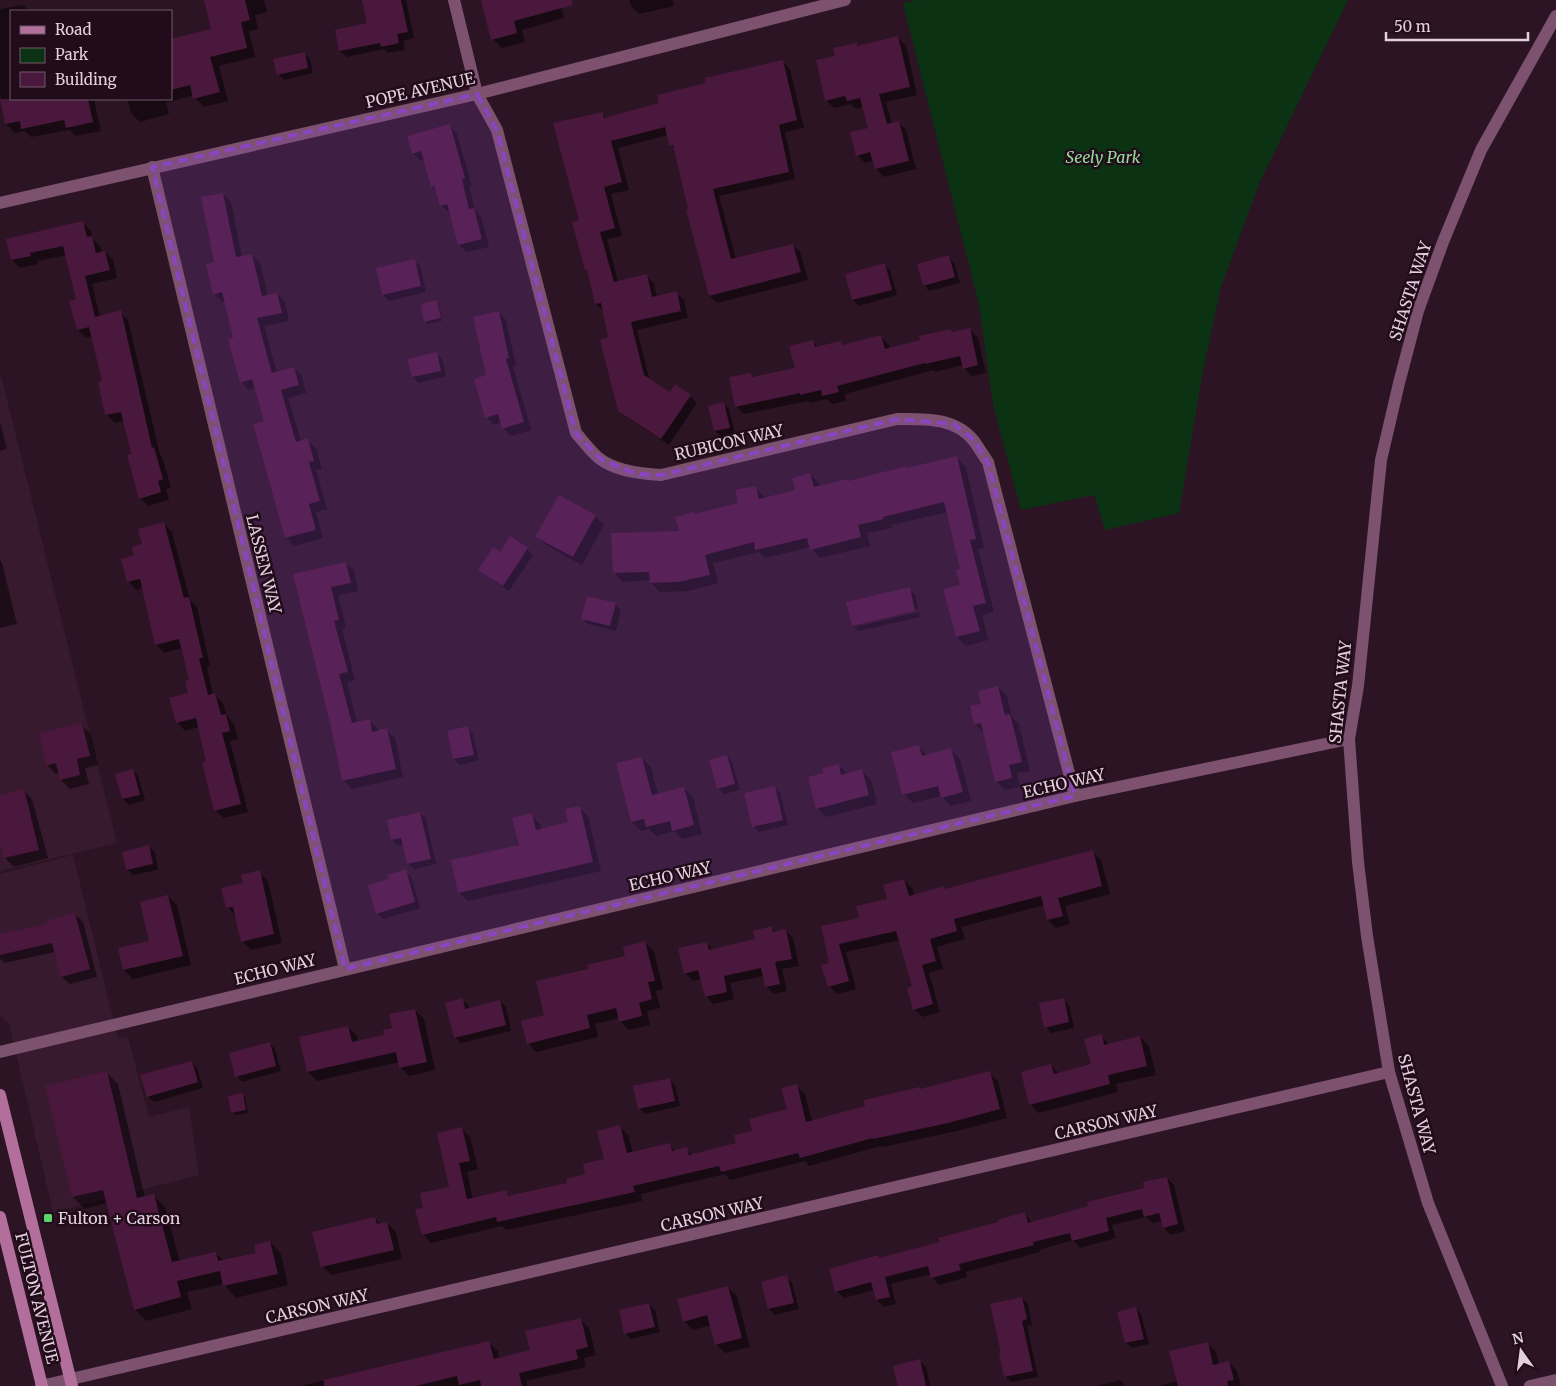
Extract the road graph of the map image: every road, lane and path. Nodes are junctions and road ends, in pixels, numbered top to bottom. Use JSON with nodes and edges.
{"nodes":[{"id":1,"x":454,"y":0,"type":"edge"},
{"id":2,"x":839,"y":1,"type":"edge"},
{"id":3,"x":1556,"y":16,"type":"edge"},
{"id":4,"x":476,"y":94,"type":"junction"},
{"id":5,"x":152,"y":167,"type":"junction"},
{"id":6,"x":0,"y":203,"type":"edge"},
{"id":7,"x":1349,"y":739,"type":"junction"},
{"id":8,"x":1075,"y":796,"type":"junction"},
{"id":9,"x":345,"y":969,"type":"junction"},
{"id":10,"x":0,"y":1052,"type":"edge"},
{"id":11,"x":1389,"y":1072,"type":"junction"},
{"id":12,"x":0,"y":1095,"type":"edge"},
{"id":13,"x":0,"y":1217,"type":"edge"},
{"id":14,"x":1556,"y":1380,"type":"edge"},
{"id":15,"x":71,"y":1383,"type":"edge"},
{"id":16,"x":42,"y":1386,"type":"edge"},
{"id":17,"x":1502,"y":1386,"type":"edge"},
{"id":18,"x":1530,"y":1386,"type":"edge"}],
"edges":[{"from":1,"to":4,"type":"street","name":"RUBICON WAY"},
{"from":2,"to":4,"type":"street","name":"POPE AVENUE"},
{"from":3,"to":7,"type":"street","name":"SHASTA WAY"},
{"from":4,"to":5,"type":"street","name":"POPE AVENUE"},
{"from":4,"to":8,"type":"street","name":"RUBICON WAY"},
{"from":5,"to":6,"type":"street","name":"POPE AVENUE"},
{"from":5,"to":9,"type":"street","name":"LASSEN WAY"},
{"from":7,"to":8,"type":"street","name":"ECHO WAY"},
{"from":7,"to":11,"type":"street","name":"SHASTA WAY"},
{"from":8,"to":9,"type":"street","name":"ECHO WAY"},
{"from":9,"to":10,"type":"street","name":"ECHO WAY"},
{"from":11,"to":15,"type":"street","name":"CARSON WAY"},
{"from":11,"to":17,"type":"street","name":"SHASTA WAY"},
{"from":12,"to":15,"type":"main road","name":"FULTON AVENUE"},
{"from":13,"to":16,"type":"main road","name":"FULTON AVENUE"},
{"from":14,"to":18,"type":"street"},
{"from":15,"to":16,"type":"street","name":"CARSON WAY"}]}
